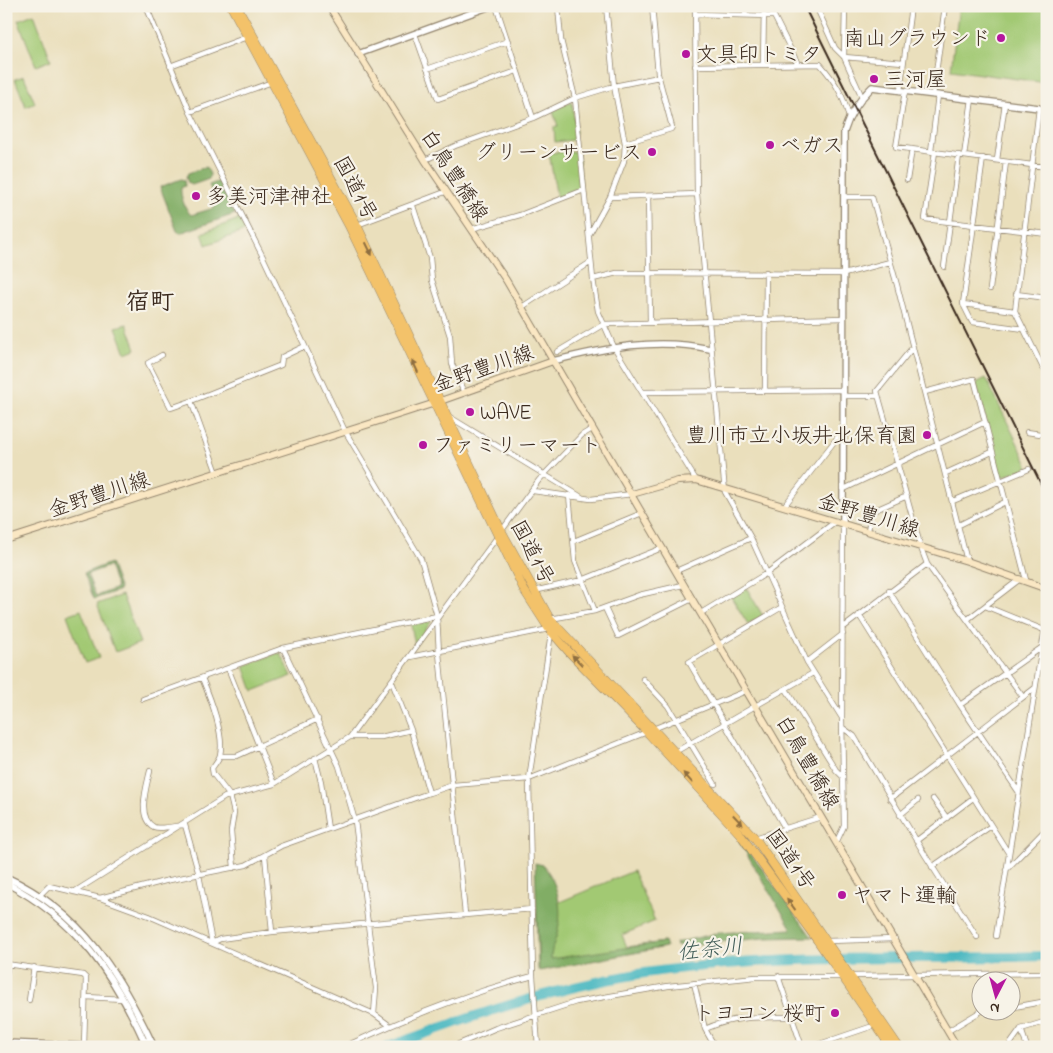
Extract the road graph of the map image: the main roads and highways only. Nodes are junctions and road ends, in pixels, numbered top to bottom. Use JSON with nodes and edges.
{"nodes":[{"id":1,"x":231,"y":6,"type":"edge"},
{"id":2,"x":237,"y":6,"type":"edge"},
{"id":3,"x":329,"y":6,"type":"edge"},
{"id":4,"x":553,"y":361,"type":"junction"},
{"id":5,"x":441,"y":400,"type":"junction"},
{"id":6,"x":432,"y":404,"type":"junction"},
{"id":7,"x":632,"y":494,"type":"junction"},
{"id":8,"x":499,"y":533,"type":"junction"},
{"id":9,"x":6,"y":540,"type":"edge"},
{"id":10,"x":1046,"y":588,"type":"edge"},
{"id":11,"x":650,"y":730,"type":"junction"},
{"id":12,"x":823,"y":942,"type":"junction"},
{"id":13,"x":891,"y":1047,"type":"edge"},
{"id":14,"x":899,"y":1047,"type":"edge"},
{"id":15,"x":957,"y":1047,"type":"edge"}],
"edges":[{"from":6,"to":1,"type":"highway","name":"国道1号","one_way":true},
{"from":2,"to":5,"type":"highway","name":"国道1号","one_way":true},
{"from":3,"to":4,"type":"main road","name":"白鳥豊橋線"},
{"from":4,"to":5,"type":"main road","name":"金野豊川線"},
{"from":4,"to":7,"type":"main road","name":"金野豊川線"},
{"from":5,"to":6,"type":"main road","name":"金野豊川線"},
{"from":5,"to":8,"type":"highway","name":"国道1号"},
{"from":6,"to":8,"type":"highway","name":"国道1号"},
{"from":6,"to":9,"type":"main road","name":"金野豊川線"},
{"from":7,"to":10,"type":"main road","name":"金野豊川線"},
{"from":7,"to":15,"type":"main road","name":"白鳥豊橋線"},
{"from":8,"to":11,"type":"highway","name":"国道1号"},
{"from":11,"to":8,"type":"highway","name":"国道1号","one_way":true},
{"from":12,"to":11,"type":"highway","name":"国道1号","one_way":true},
{"from":11,"to":12,"type":"highway","name":"国道1号","one_way":true},
{"from":12,"to":13,"type":"highway","name":"国道1号"},
{"from":12,"to":14,"type":"highway","name":"国道1号"}]}
